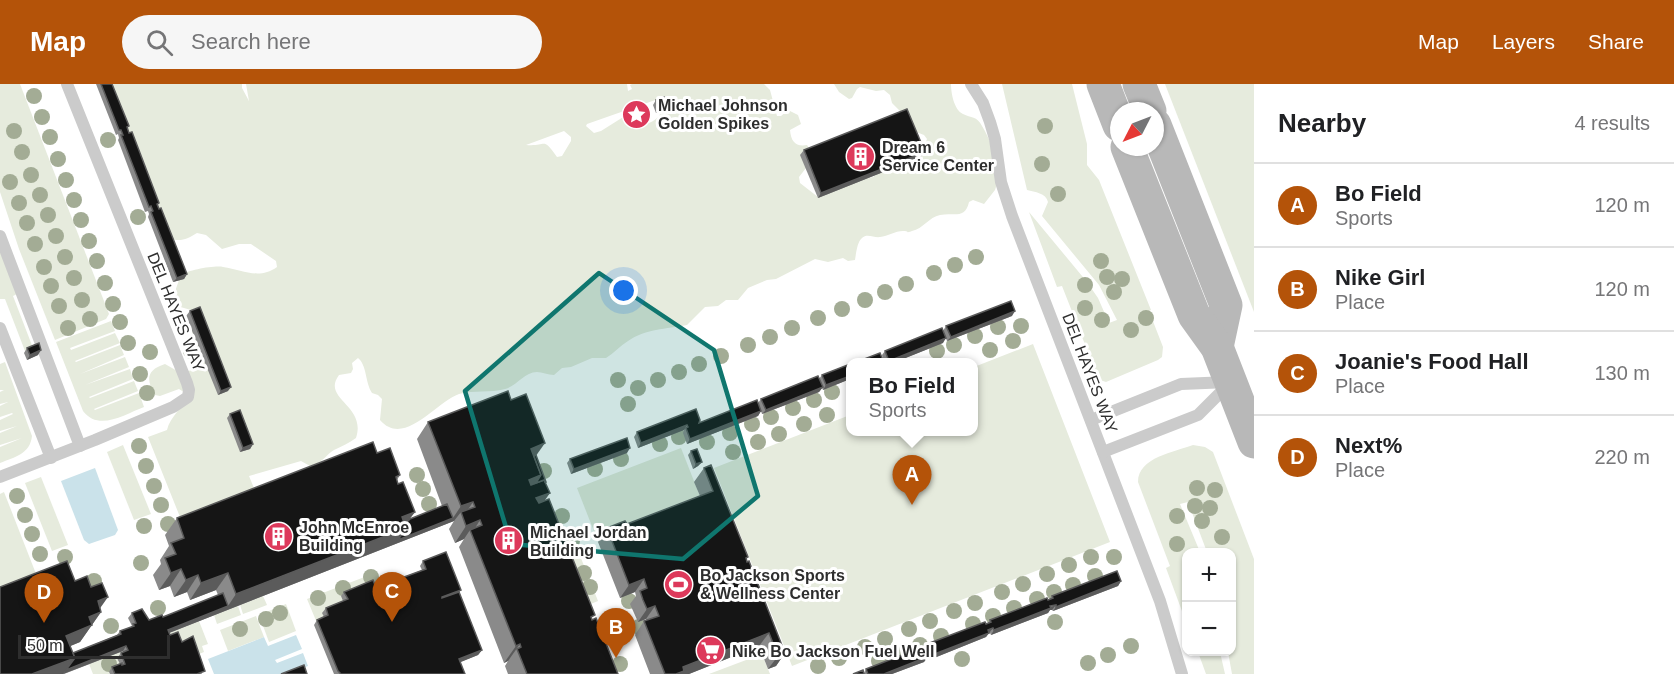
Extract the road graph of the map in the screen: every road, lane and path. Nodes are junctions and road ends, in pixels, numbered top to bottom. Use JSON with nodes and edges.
{"nodes":[{"id":1,"x":66,"y":84,"type":"edge"},
{"id":2,"x":971,"y":84,"type":"edge"},
{"id":3,"x":1103,"y":84,"type":"edge"},
{"id":4,"x":1139,"y":84,"type":"edge"},
{"id":5,"x":1110,"y":102,"type":"edge"},
{"id":6,"x":1146,"y":102,"type":"edge"},
{"id":7,"x":1164,"y":148,"type":"edge"},
{"id":8,"x":1131,"y":156,"type":"edge"},
{"id":9,"x":0,"y":236,"type":"edge"},
{"id":10,"x":0,"y":328,"type":"edge"},
{"id":11,"x":1217,"y":347,"type":"junction"},
{"id":12,"x":1231,"y":382,"type":"junction"},
{"id":13,"x":1091,"y":420,"type":"junction"},
{"id":14,"x":1254,"y":441,"type":"edge"},
{"id":15,"x":81,"y":446,"type":"junction"},
{"id":16,"x":1103,"y":452,"type":"junction"},
{"id":17,"x":51,"y":458,"type":"junction"},
{"id":18,"x":0,"y":477,"type":"edge"},
{"id":19,"x":1182,"y":674,"type":"edge"}],
"edges":[{"from":1,"to":15,"type":"lane","name":"DEL HAYES WAY"},
{"from":2,"to":13,"type":"lane","name":"DEL HAYES WAY"},
{"from":3,"to":5,"type":"main road"},
{"from":4,"to":6,"type":"main road"},
{"from":7,"to":11,"type":"main road"},
{"from":8,"to":11,"type":"main road"},
{"from":9,"to":15,"type":"lane"},
{"from":10,"to":17,"type":"lane"},
{"from":11,"to":12,"type":"main road"},
{"from":12,"to":13,"type":"lane"},
{"from":12,"to":14,"type":"main road"},
{"from":12,"to":16,"type":"lane"},
{"from":13,"to":16,"type":"lane","name":"DEL HAYES WAY"},
{"from":15,"to":17,"type":"lane","name":"DEL HAYES WAY"},
{"from":16,"to":19,"type":"lane","name":"DEL HAYES WAY"},
{"from":17,"to":18,"type":"lane","name":"DEL HAYES WAY"}]}
